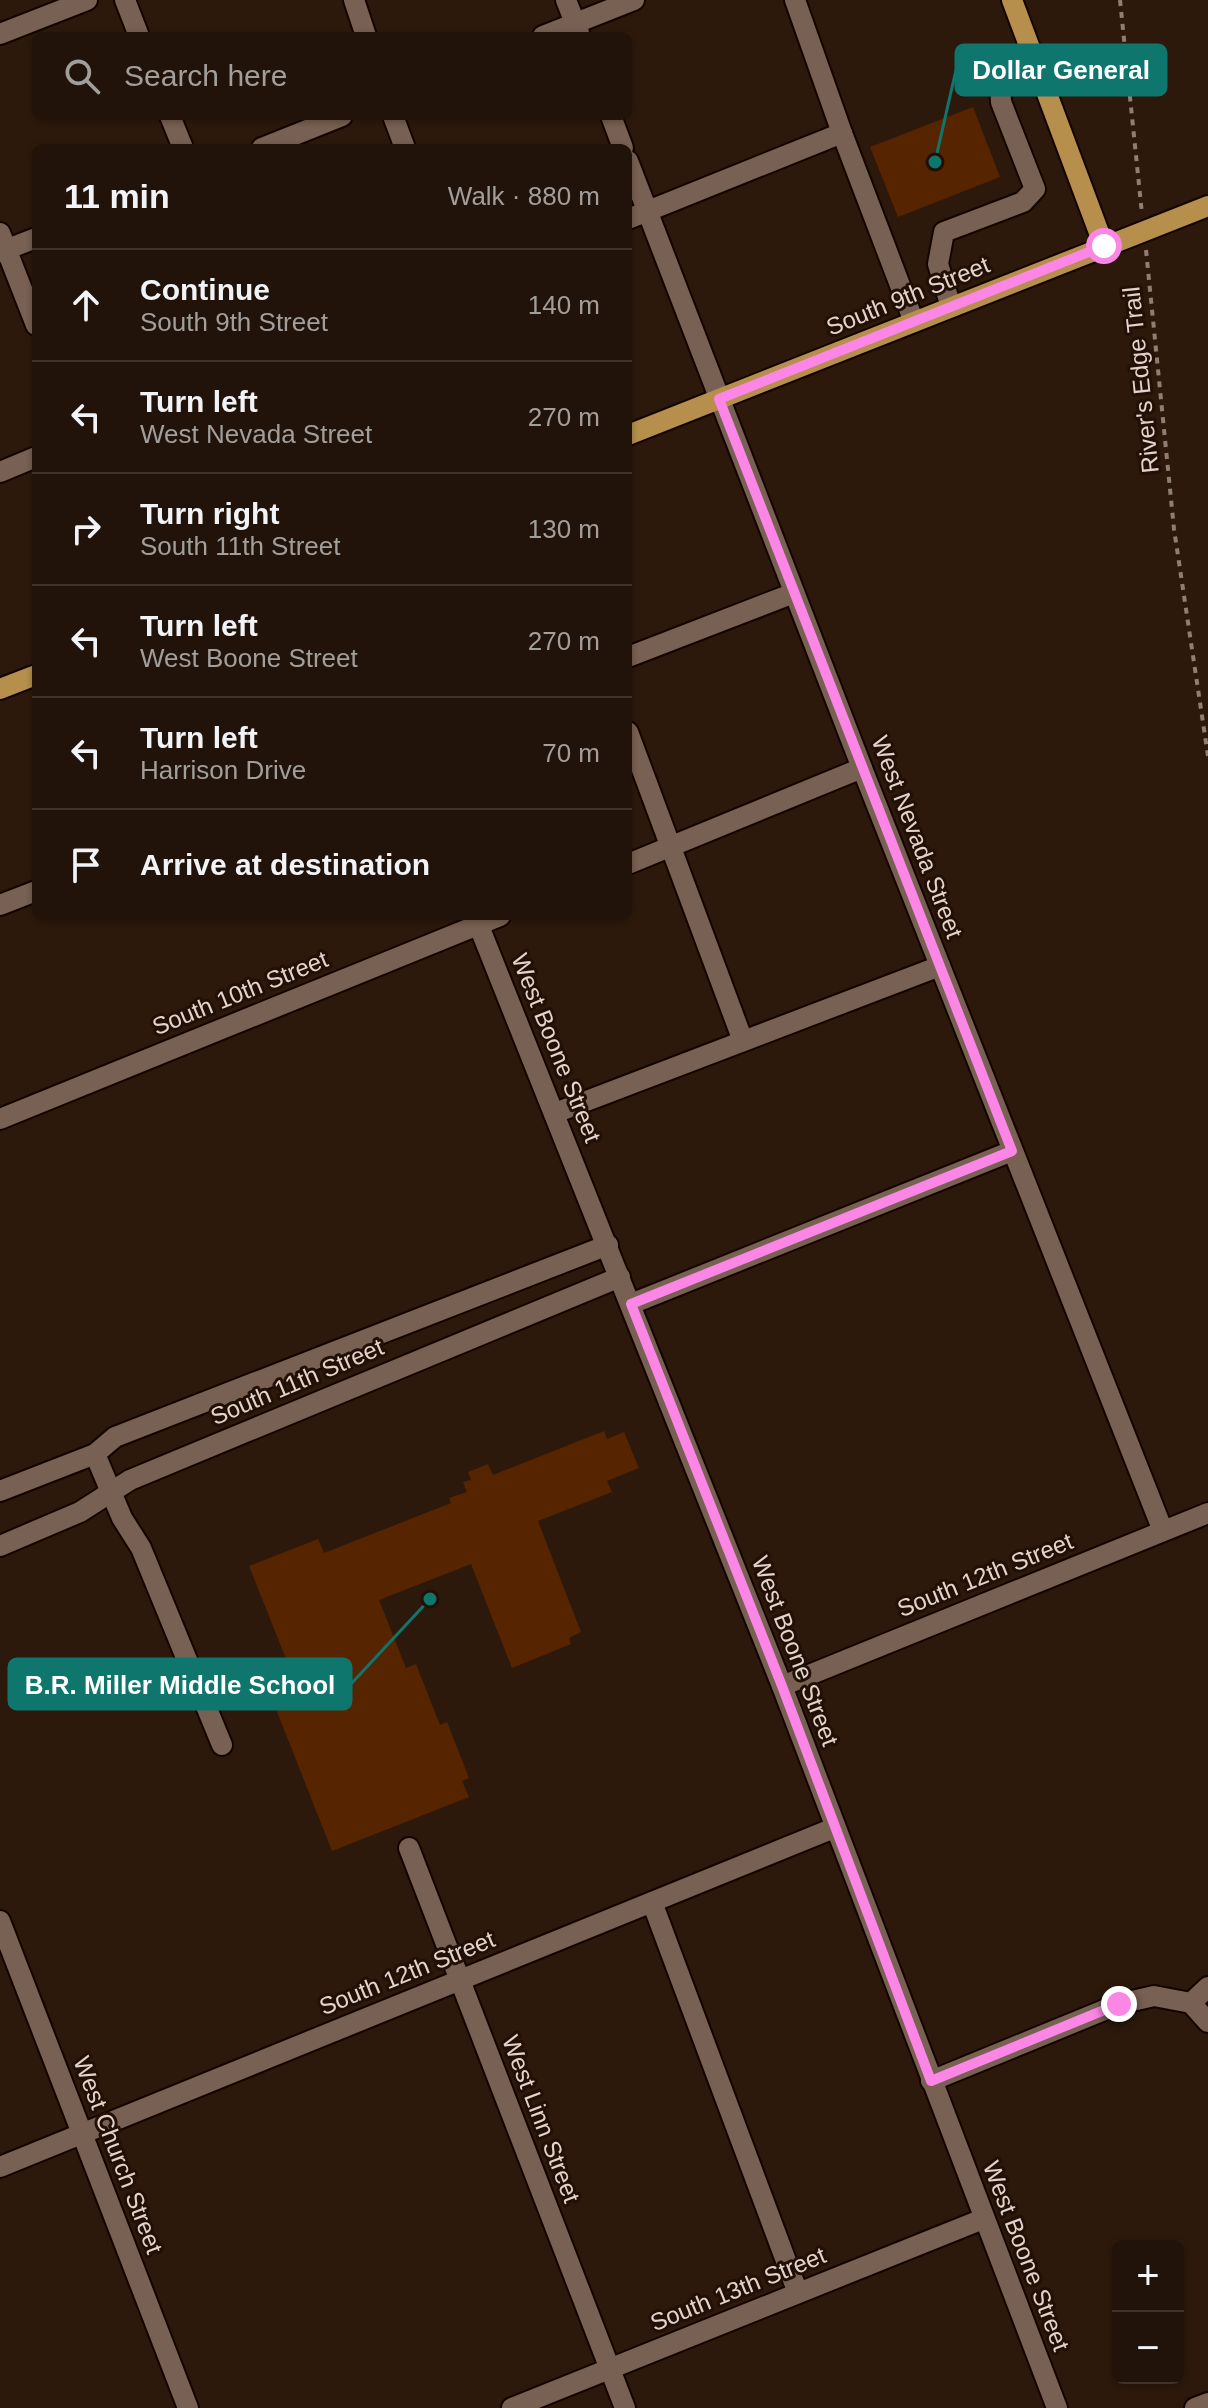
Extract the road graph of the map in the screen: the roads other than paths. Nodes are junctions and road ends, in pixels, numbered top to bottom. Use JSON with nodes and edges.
{"nodes":[{"id":1,"x":87,"y":0,"type":"edge"},
{"id":2,"x":125,"y":0,"type":"edge"},
{"id":3,"x":354,"y":0,"type":"edge"},
{"id":4,"x":566,"y":0,"type":"edge"},
{"id":5,"x":634,"y":0,"type":"edge"},
{"id":6,"x":795,"y":0,"type":"edge"},
{"id":7,"x":1012,"y":0,"type":"edge"},
{"id":8,"x":578,"y":30,"type":"edge"},
{"id":9,"x":137,"y":32,"type":"edge"},
{"id":10,"x":365,"y":32,"type":"edge"},
{"id":11,"x":0,"y":34,"type":"edge"},
{"id":12,"x":1036,"y":66,"type":"junction"},
{"id":13,"x":172,"y":120,"type":"edge"},
{"id":14,"x":332,"y":120,"type":"edge"},
{"id":15,"x":394,"y":120,"type":"edge"},
{"id":16,"x":612,"y":120,"type":"edge"},
{"id":17,"x":842,"y":133,"type":"junction"},
{"id":18,"x":181,"y":144,"type":"edge"},
{"id":19,"x":272,"y":144,"type":"edge"},
{"id":20,"x":404,"y":144,"type":"edge"},
{"id":21,"x":622,"y":144,"type":"edge"},
{"id":22,"x":632,"y":183,"type":"edge"},
{"id":23,"x":1208,"y":206,"type":"edge"},
{"id":24,"x":638,"y":216,"type":"edge"},
{"id":25,"x":32,"y":239,"type":"edge"},
{"id":26,"x":2,"y":245,"type":"edge"},
{"id":27,"x":1104,"y":246,"type":"junction"},
{"id":28,"x":951,"y":307,"type":"junction"},
{"id":29,"x":32,"y":316,"type":"edge"},
{"id":30,"x":914,"y":322,"type":"junction"},
{"id":31,"x":719,"y":399,"type":"junction"},
{"id":32,"x":632,"y":433,"type":"edge"},
{"id":33,"x":32,"y":459,"type":"edge"},
{"id":34,"x":0,"y":472,"type":"edge"},
{"id":35,"x":794,"y":593,"type":"junction"},
{"id":36,"x":632,"y":655,"type":"edge"},
{"id":37,"x":32,"y":677,"type":"edge"},
{"id":38,"x":0,"y":689,"type":"edge"},
{"id":39,"x":632,"y":742,"type":"edge"},
{"id":40,"x":862,"y":768,"type":"junction"},
{"id":41,"x":672,"y":846,"type":"junction"},
{"id":42,"x":632,"y":862,"type":"edge"},
{"id":43,"x":32,"y":893,"type":"edge"},
{"id":44,"x":0,"y":905,"type":"edge"},
{"id":45,"x":476,"y":920,"type":"edge"},
{"id":46,"x":940,"y":966,"type":"junction"},
{"id":47,"x":743,"y":1041,"type":"junction"},
{"id":48,"x":555,"y":1113,"type":"junction"},
{"id":49,"x":0,"y":1119,"type":"edge"},
{"id":50,"x":1012,"y":1151,"type":"junction"},
{"id":51,"x":608,"y":1245,"type":"junction"},
{"id":52,"x":620,"y":1277,"type":"junction"},
{"id":53,"x":631,"y":1304,"type":"junction"},
{"id":54,"x":95,"y":1454,"type":"junction"},
{"id":55,"x":0,"y":1491,"type":"edge"},
{"id":56,"x":112,"y":1493,"type":"junction"},
{"id":57,"x":1208,"y":1513,"type":"edge"},
{"id":58,"x":1163,"y":1531,"type":"junction"},
{"id":59,"x":0,"y":1546,"type":"edge"},
{"id":60,"x":782,"y":1686,"type":"junction"},
{"id":61,"x":222,"y":1745,"type":"dead end"},
{"id":62,"x":834,"y":1828,"type":"junction"},
{"id":63,"x":409,"y":1848,"type":"dead end"},
{"id":64,"x":652,"y":1902,"type":"junction"},
{"id":65,"x":0,"y":1921,"type":"edge"},
{"id":66,"x":460,"y":1980,"type":"junction"},
{"id":67,"x":1208,"y":1987,"type":"edge"},
{"id":68,"x":1191,"y":2003,"type":"junction"},
{"id":69,"x":1208,"y":2022,"type":"edge"},
{"id":70,"x":931,"y":2081,"type":"junction"},
{"id":71,"x":82,"y":2133,"type":"junction"},
{"id":72,"x":0,"y":2167,"type":"edge"},
{"id":73,"x":983,"y":2219,"type":"junction"},
{"id":74,"x":798,"y":2293,"type":"junction"},
{"id":75,"x":610,"y":2369,"type":"junction"},
{"id":76,"x":1208,"y":2403,"type":"edge"},
{"id":77,"x":188,"y":2408,"type":"edge"},
{"id":78,"x":512,"y":2408,"type":"edge"},
{"id":79,"x":625,"y":2408,"type":"edge"},
{"id":80,"x":1057,"y":2408,"type":"edge"},
{"id":81,"x":1195,"y":2408,"type":"edge"}],
"edges":[{"from":1,"to":11,"type":"street"},
{"from":2,"to":9,"type":"street"},
{"from":3,"to":10,"type":"street"},
{"from":4,"to":8,"type":"street"},
{"from":5,"to":8,"type":"street"},
{"from":6,"to":17,"type":"street"},
{"from":7,"to":12,"type":"main road"},
{"from":12,"to":27,"type":"main road"},
{"from":12,"to":28,"type":"street"},
{"from":13,"to":18,"type":"street"},
{"from":14,"to":19,"type":"street"},
{"from":15,"to":20,"type":"street"},
{"from":16,"to":21,"type":"street"},
{"from":17,"to":24,"type":"street"},
{"from":17,"to":30,"type":"street"},
{"from":22,"to":24,"type":"street","name":"West Nevada Street"},
{"from":23,"to":27,"type":"main road","name":"South 9th Street"},
{"from":24,"to":31,"type":"street","name":"West Nevada Street"},
{"from":25,"to":26,"type":"street"},
{"from":26,"to":29,"type":"street"},
{"from":27,"to":28,"type":"main road","name":"South 9th Street"},
{"from":28,"to":30,"type":"main road","name":"South 9th Street"},
{"from":30,"to":31,"type":"main road","name":"South 9th Street"},
{"from":31,"to":32,"type":"main road","name":"South 9th Street"},
{"from":31,"to":35,"type":"street","name":"West Nevada Street"},
{"from":33,"to":34,"type":"street"},
{"from":35,"to":36,"type":"street"},
{"from":35,"to":40,"type":"street","name":"West Nevada Street"},
{"from":37,"to":38,"type":"main road"},
{"from":39,"to":41,"type":"street"},
{"from":40,"to":41,"type":"street"},
{"from":40,"to":46,"type":"street","name":"West Nevada Street"},
{"from":41,"to":42,"type":"street"},
{"from":41,"to":47,"type":"street"},
{"from":43,"to":44,"type":"street"},
{"from":45,"to":48,"type":"street","name":"West Boone Street"},
{"from":45,"to":49,"type":"street","name":"South 10th Street"},
{"from":46,"to":47,"type":"street"},
{"from":46,"to":50,"type":"street","name":"West Nevada Street"},
{"from":47,"to":48,"type":"street"},
{"from":48,"to":51,"type":"street","name":"West Boone Street"},
{"from":50,"to":53,"type":"street"},
{"from":50,"to":58,"type":"street","name":"West Nevada Street"},
{"from":51,"to":52,"type":"street","name":"West Boone Street"},
{"from":51,"to":54,"type":"street","name":"South 11th Street"},
{"from":52,"to":53,"type":"street","name":"West Boone Street"},
{"from":52,"to":56,"type":"street","name":"South 11th Street"},
{"from":53,"to":60,"type":"street","name":"West Boone Street"},
{"from":54,"to":55,"type":"street","name":"South 11th Street"},
{"from":54,"to":56,"type":"street"},
{"from":56,"to":59,"type":"street","name":"South 11th Street"},
{"from":56,"to":61,"type":"street"},
{"from":57,"to":58,"type":"street","name":"South 12th Street"},
{"from":58,"to":60,"type":"street","name":"South 12th Street"},
{"from":60,"to":62,"type":"street","name":"West Boone Street"},
{"from":62,"to":64,"type":"street","name":"South 12th Street"},
{"from":62,"to":70,"type":"street","name":"West Boone Street"},
{"from":63,"to":66,"type":"street","name":"West Linn Street"},
{"from":64,"to":66,"type":"street","name":"South 12th Street"},
{"from":64,"to":74,"type":"street"},
{"from":65,"to":71,"type":"street","name":"West Church Street"},
{"from":66,"to":71,"type":"street","name":"South 12th Street"},
{"from":66,"to":75,"type":"street","name":"West Linn Street"},
{"from":67,"to":68,"type":"street"},
{"from":68,"to":69,"type":"street"},
{"from":68,"to":70,"type":"street"},
{"from":70,"to":73,"type":"street","name":"West Boone Street"},
{"from":71,"to":72,"type":"street","name":"South 12th Street"},
{"from":71,"to":77,"type":"street","name":"West Church Street"},
{"from":73,"to":74,"type":"street","name":"South 13th Street"},
{"from":73,"to":80,"type":"street","name":"West Boone Street"},
{"from":74,"to":75,"type":"street","name":"South 13th Street"},
{"from":75,"to":78,"type":"street","name":"South 13th Street"},
{"from":75,"to":79,"type":"street","name":"West Linn Street"},
{"from":76,"to":81,"type":"street"}]}
